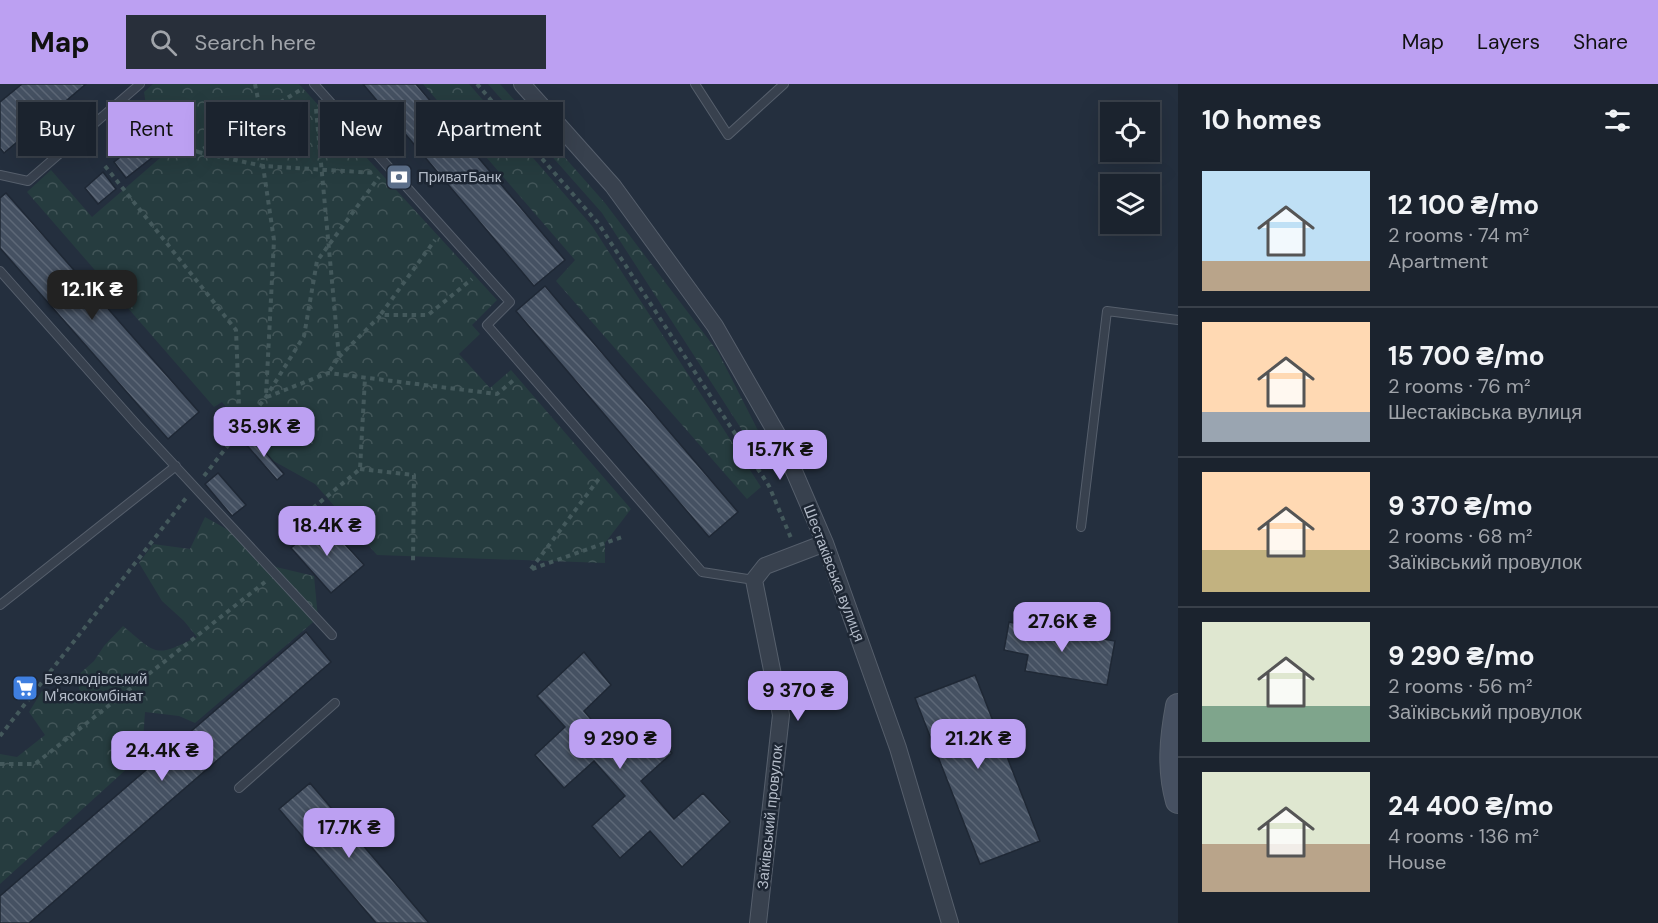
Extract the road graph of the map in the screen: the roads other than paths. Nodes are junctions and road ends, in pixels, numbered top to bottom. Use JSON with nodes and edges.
{"nodes":[{"id":1,"x":140,"y":84,"type":"edge"},
{"id":2,"x":313,"y":84,"type":"edge"},
{"id":3,"x":522,"y":84,"type":"edge"},
{"id":4,"x":694,"y":84,"type":"edge"},
{"id":5,"x":784,"y":84,"type":"edge"},
{"id":6,"x":0,"y":176,"type":"edge"},
{"id":7,"x":0,"y":271,"type":"edge"},
{"id":8,"x":1178,"y":320,"type":"edge"},
{"id":9,"x":176,"y":466,"type":"junction"},
{"id":10,"x":1081,"y":527,"type":"dead end"},
{"id":11,"x":825,"y":543,"type":"junction"},
{"id":12,"x":754,"y":580,"type":"junction"},
{"id":13,"x":0,"y":606,"type":"edge"},
{"id":14,"x":332,"y":634,"type":"dead end"},
{"id":15,"x":335,"y":703,"type":"dead end"},
{"id":16,"x":1178,"y":706,"type":"edge"},
{"id":17,"x":239,"y":788,"type":"dead end"},
{"id":18,"x":1178,"y":801,"type":"edge"},
{"id":19,"x":758,"y":923,"type":"edge"},
{"id":20,"x":950,"y":923,"type":"edge"}],
"edges":[{"from":1,"to":6,"type":"lane"},
{"from":2,"to":12,"type":"lane"},
{"from":3,"to":11,"type":"street","name":"Шестаківська вулиця"},
{"from":4,"to":5,"type":"lane"},
{"from":7,"to":9,"type":"lane"},
{"from":8,"to":10,"type":"lane"},
{"from":9,"to":13,"type":"lane"},
{"from":9,"to":14,"type":"lane"},
{"from":11,"to":12,"type":"street"},
{"from":11,"to":20,"type":"street","name":"Шестаківська вулиця"},
{"from":12,"to":19,"type":"street","name":"Заїківський провулок"},
{"from":15,"to":17,"type":"lane"},
{"from":16,"to":18,"type":"street"}]}
